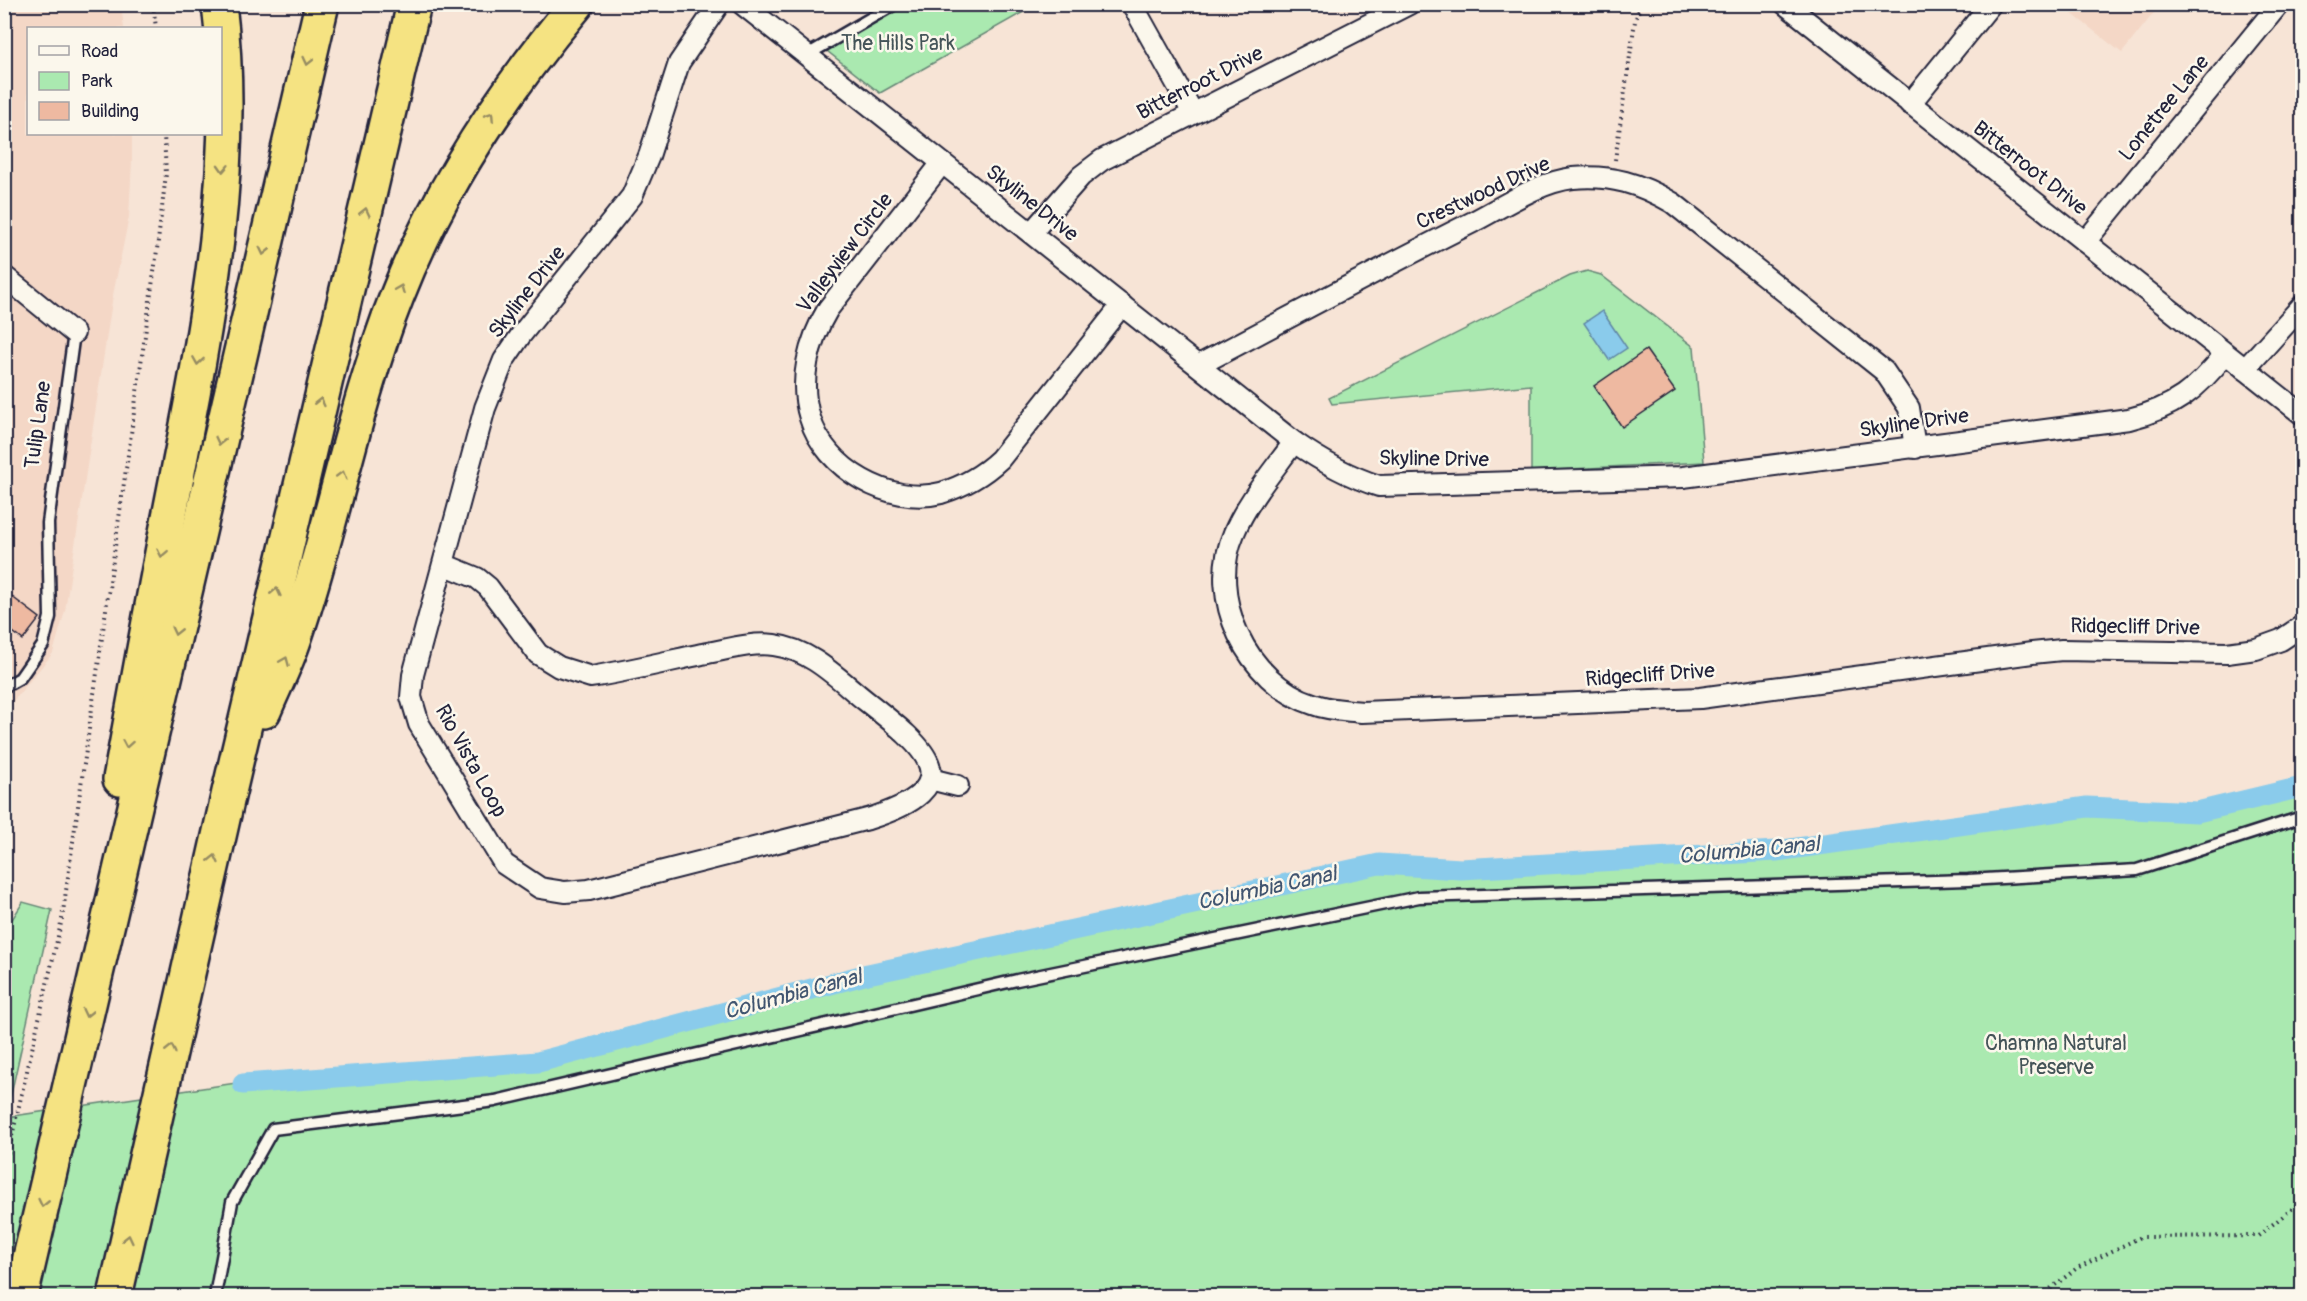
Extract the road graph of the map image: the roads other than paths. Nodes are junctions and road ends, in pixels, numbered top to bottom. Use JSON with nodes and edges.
{"nodes":[{"id":1,"x":219,"y":4,"type":"edge"},
{"id":2,"x":322,"y":4,"type":"edge"},
{"id":3,"x":414,"y":4,"type":"edge"},
{"id":4,"x":577,"y":4,"type":"edge"},
{"id":5,"x":718,"y":4,"type":"edge"},
{"id":6,"x":742,"y":4,"type":"edge"},
{"id":7,"x":895,"y":4,"type":"edge"},
{"id":8,"x":1132,"y":4,"type":"edge"},
{"id":9,"x":1409,"y":4,"type":"edge"},
{"id":10,"x":1785,"y":4,"type":"edge"},
{"id":11,"x":1990,"y":4,"type":"edge"},
{"id":12,"x":2279,"y":4,"type":"edge"},
{"id":13,"x":1385,"y":10,"type":"edge"},
{"id":14,"x":221,"y":27,"type":"edge"},
{"id":15,"x":222,"y":48,"type":"edge"},
{"id":16,"x":807,"y":55,"type":"junction"},
{"id":17,"x":1910,"y":104,"type":"junction"},
{"id":18,"x":1193,"y":113,"type":"junction"},
{"id":19,"x":942,"y":163,"type":"junction"},
{"id":20,"x":1032,"y":232,"type":"junction"},
{"id":21,"x":2085,"y":242,"type":"junction"},
{"id":22,"x":4,"y":276,"type":"edge"},
{"id":23,"x":1122,"y":305,"type":"junction"},
{"id":24,"x":2302,"y":306,"type":"edge"},
{"id":25,"x":74,"y":333,"type":"joint"},
{"id":26,"x":2225,"y":354,"type":"junction"},
{"id":27,"x":1199,"y":366,"type":"junction"},
{"id":28,"x":2245,"y":369,"type":"junction"},
{"id":29,"x":2302,"y":414,"type":"edge"},
{"id":30,"x":1294,"y":442,"type":"junction"},
{"id":31,"x":1915,"y":448,"type":"junction"},
{"id":32,"x":443,"y":564,"type":"junction"},
{"id":33,"x":2302,"y":626,"type":"edge"},
{"id":34,"x":4,"y":687,"type":"edge"},
{"id":35,"x":930,"y":778,"type":"junction"},
{"id":36,"x":958,"y":786,"type":"dead end"},
{"id":37,"x":229,"y":792,"type":"junction"},
{"id":38,"x":2302,"y":818,"type":"edge"},
{"id":39,"x":101,"y":956,"type":"junction"},
{"id":40,"x":21,"y":1296,"type":"edge"},
{"id":41,"x":115,"y":1296,"type":"edge"},
{"id":42,"x":215,"y":1296,"type":"edge"}],
"edges":[{"from":1,"to":14,"type":"highway","one_way":true},
{"from":2,"to":39,"type":"highway","one_way":true},
{"from":37,"to":3,"type":"highway","one_way":true},
{"from":37,"to":4,"type":"highway","one_way":true},
{"from":5,"to":32,"type":"street","name":"Skyline Drive"},
{"from":6,"to":16,"type":"street","name":"Skyline Drive"},
{"from":7,"to":16,"type":"lane"},
{"from":8,"to":18,"type":"street"},
{"from":9,"to":13,"type":"street","name":"Bitterroot Drive"},
{"from":10,"to":17,"type":"street","name":"Bitterroot Drive"},
{"from":11,"to":17,"type":"street"},
{"from":12,"to":21,"type":"street","name":"Lonetree Lane"},
{"from":13,"to":18,"type":"street","name":"Bitterroot Drive"},
{"from":15,"to":39,"type":"highway","one_way":true},
{"from":16,"to":19,"type":"street","name":"Skyline Drive"},
{"from":17,"to":21,"type":"street","name":"Bitterroot Drive"},
{"from":18,"to":20,"type":"street","name":"Bitterroot Drive"},
{"from":19,"to":20,"type":"street","name":"Skyline Drive"},
{"from":19,"to":23,"type":"street","name":"Valleyview Circle"},
{"from":20,"to":23,"type":"street","name":"Skyline Drive"},
{"from":21,"to":26,"type":"street","name":"Bitterroot Drive"},
{"from":22,"to":25,"type":"street","name":"Tulip Lane"},
{"from":23,"to":27,"type":"street","name":"Skyline Drive"},
{"from":24,"to":28,"type":"street"},
{"from":25,"to":34,"type":"lane","name":"Tulip Lane"},
{"from":26,"to":28,"type":"street","name":"Bitterroot Drive"},
{"from":26,"to":31,"type":"street","name":"Skyline Drive"},
{"from":27,"to":30,"type":"street","name":"Skyline Drive"},
{"from":27,"to":31,"type":"street","name":"Crestwood Drive"},
{"from":28,"to":29,"type":"street"},
{"from":30,"to":31,"type":"street","name":"Skyline Drive"},
{"from":30,"to":33,"type":"street","name":"Ridgecliff Drive"},
{"from":32,"to":35,"type":"street"},
{"from":32,"to":35,"type":"street","name":"Rio Vista Loop"},
{"from":35,"to":36,"type":"street"},
{"from":41,"to":37,"type":"highway","one_way":true},
{"from":38,"to":42,"type":"lane"},
{"from":39,"to":40,"type":"highway","one_way":true}]}
